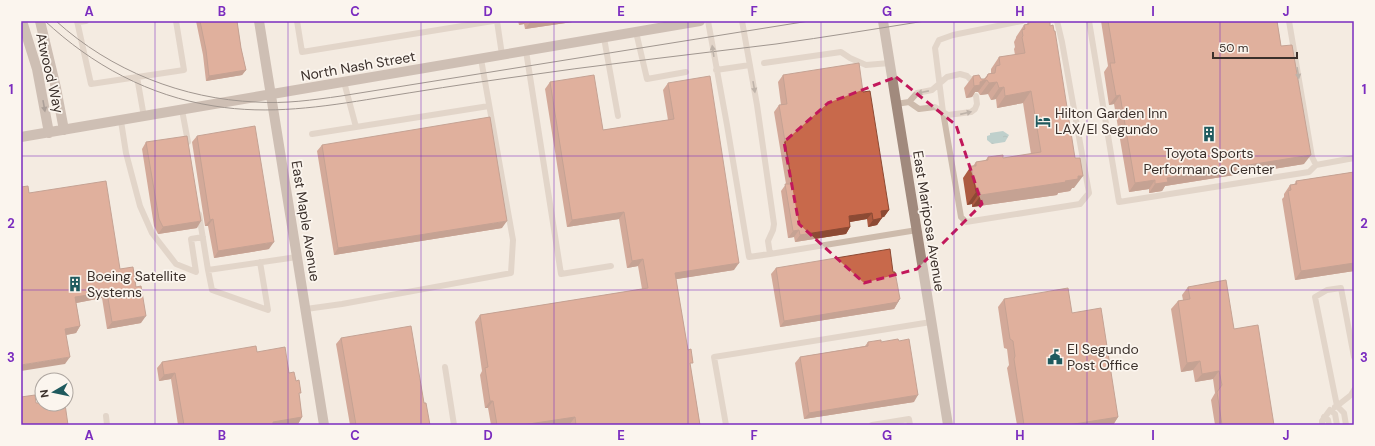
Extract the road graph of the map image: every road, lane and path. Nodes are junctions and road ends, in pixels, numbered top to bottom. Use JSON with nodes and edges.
{"nodes":[{"id":1,"x":22,"y":21,"type":"edge"},
{"id":2,"x":40,"y":21,"type":"edge"},
{"id":3,"x":86,"y":21,"type":"edge"},
{"id":4,"x":176,"y":21,"type":"edge"},
{"id":5,"x":259,"y":21,"type":"edge"},
{"id":6,"x":296,"y":21,"type":"edge"},
{"id":7,"x":493,"y":21,"type":"edge"},
{"id":8,"x":497,"y":21,"type":"edge"},
{"id":9,"x":700,"y":21,"type":"edge"},
{"id":10,"x":708,"y":21,"type":"edge"},
{"id":11,"x":742,"y":21,"type":"edge"},
{"id":12,"x":883,"y":21,"type":"edge"},
{"id":13,"x":1022,"y":21,"type":"edge"},
{"id":14,"x":1057,"y":21,"type":"edge"},
{"id":15,"x":1090,"y":21,"type":"edge"},
{"id":16,"x":1289,"y":21,"type":"edge"},
{"id":17,"x":77,"y":22,"type":"edge"},
{"id":18,"x":636,"y":32,"type":"junction"},
{"id":19,"x":604,"y":38,"type":"junction"},
{"id":20,"x":526,"y":51,"type":"junction"},
{"id":21,"x":502,"y":55,"type":"junction"},
{"id":22,"x":481,"y":59,"type":"junction"},
{"id":23,"x":764,"y":63,"type":"dead end"},
{"id":24,"x":890,"y":63,"type":"junction"},
{"id":25,"x":750,"y":65,"type":"junction"},
{"id":26,"x":716,"y":70,"type":"junction"},
{"id":27,"x":686,"y":72,"type":"dead end"},
{"id":28,"x":137,"y":77,"type":"junction"},
{"id":29,"x":344,"y":82,"type":"junction"},
{"id":30,"x":939,"y":83,"type":"junction"},
{"id":31,"x":975,"y":87,"type":"edge"},
{"id":32,"x":271,"y":95,"type":"junction"},
{"id":33,"x":976,"y":96,"type":"edge"},
{"id":34,"x":909,"y":102,"type":"junction"},
{"id":35,"x":896,"y":104,"type":"junction"},
{"id":36,"x":489,"y":106,"type":"junction"},
{"id":37,"x":182,"y":110,"type":"junction"},
{"id":38,"x":943,"y":112,"type":"junction"},
{"id":39,"x":618,"y":116,"type":"dead end"},
{"id":40,"x":144,"y":117,"type":"junction"},
{"id":41,"x":121,"y":120,"type":"junction"},
{"id":42,"x":356,"y":127,"type":"junction"},
{"id":43,"x":64,"y":130,"type":"junction"},
{"id":44,"x":48,"y":133,"type":"junction"},
{"id":45,"x":312,"y":134,"type":"dead end"},
{"id":46,"x":21,"y":137,"type":"edge"},
{"id":47,"x":189,"y":148,"type":"edge"},
{"id":48,"x":1354,"y":158,"type":"edge"},
{"id":49,"x":1316,"y":165,"type":"junction"},
{"id":50,"x":198,"y":208,"type":"edge"},
{"id":51,"x":916,"y":230,"type":"junction"},
{"id":52,"x":203,"y":237,"type":"junction"},
{"id":53,"x":770,"y":254,"type":"junction"},
{"id":54,"x":297,"y":257,"type":"junction"},
{"id":55,"x":260,"y":262,"type":"junction"},
{"id":56,"x":611,"y":266,"type":"dead end"},
{"id":57,"x":208,"y":270,"type":"junction"},
{"id":58,"x":306,"y":309,"type":"junction"},
{"id":59,"x":931,"y":322,"type":"junction"},
{"id":60,"x":1354,"y":357,"type":"edge"},
{"id":61,"x":445,"y":366,"type":"dead end"},
{"id":62,"x":1354,"y":390,"type":"edge"},
{"id":63,"x":1337,"y":406,"type":"junction"},
{"id":64,"x":1330,"y":410,"type":"junction"},
{"id":65,"x":106,"y":416,"type":"dead end"},
{"id":66,"x":1324,"y":417,"type":"junction"},
{"id":67,"x":107,"y":425,"type":"edge"},
{"id":68,"x":324,"y":425,"type":"edge"},
{"id":69,"x":454,"y":425,"type":"edge"},
{"id":70,"x":726,"y":425,"type":"edge"},
{"id":71,"x":872,"y":425,"type":"edge"},
{"id":72,"x":910,"y":425,"type":"edge"},
{"id":73,"x":948,"y":425,"type":"edge"},
{"id":74,"x":1322,"y":425,"type":"edge"},
{"id":75,"x":1329,"y":425,"type":"edge"},
{"id":76,"x":1337,"y":425,"type":"edge"},
{"id":77,"x":1346,"y":425,"type":"edge"}],
"edges":[{"from":1,"to":44,"type":"street","name":"Atwood Way","one_way":true},
{"from":2,"to":43,"type":"street","name":"Atwood Way"},
{"from":3,"to":17,"type":"lane"},
{"from":4,"to":28,"type":"lane"},
{"from":5,"to":32,"type":"street","name":"East Maple Avenue"},
{"from":6,"to":7,"type":"lane"},
{"from":8,"to":21,"type":"lane"},
{"from":9,"to":18,"type":"street","name":"North Nash Street"},
{"from":26,"to":10,"type":"lane","one_way":true},
{"from":11,"to":25,"type":"lane"},
{"from":12,"to":24,"type":"street","name":"East Mariposa Avenue"},
{"from":13,"to":30,"type":"lane"},
{"from":14,"to":38,"type":"lane"},
{"from":15,"to":49,"type":"lane"},
{"from":16,"to":49,"type":"lane","one_way":true},
{"from":17,"to":28,"type":"lane"},
{"from":18,"to":19,"type":"street","name":"North Nash Street"},
{"from":18,"to":27,"type":"lane"},
{"from":19,"to":20,"type":"street","name":"North Nash Street"},
{"from":19,"to":39,"type":"lane"},
{"from":20,"to":21,"type":"street","name":"North Nash Street"},
{"from":20,"to":56,"type":"lane"},
{"from":21,"to":22,"type":"street","name":"North Nash Street"},
{"from":22,"to":29,"type":"street","name":"North Nash Street"},
{"from":22,"to":36,"type":"lane"},
{"from":23,"to":24,"type":"lane"},
{"from":24,"to":35,"type":"street","name":"East Mariposa Avenue"},
{"from":25,"to":26,"type":"lane"},
{"from":25,"to":53,"type":"lane","one_way":true},
{"from":26,"to":53,"type":"lane"},
{"from":28,"to":40,"type":"lane"},
{"from":29,"to":32,"type":"street","name":"North Nash Street"},
{"from":29,"to":42,"type":"lane"},
{"from":30,"to":31,"type":"lane"},
{"from":30,"to":34,"type":"lane","one_way":true},
{"from":30,"to":38,"type":"lane"},
{"from":32,"to":37,"type":"street","name":"North Nash Street"},
{"from":32,"to":54,"type":"street","name":"East Maple Avenue"},
{"from":38,"to":33,"type":"lane","one_way":true},
{"from":34,"to":35,"type":"lane"},
{"from":34,"to":38,"type":"lane"},
{"from":35,"to":51,"type":"street","name":"East Mariposa Avenue"},
{"from":36,"to":42,"type":"lane"},
{"from":36,"to":58,"type":"lane"},
{"from":37,"to":40,"type":"street","name":"North Nash Street"},
{"from":37,"to":47,"type":"lane"},
{"from":40,"to":41,"type":"street","name":"North Nash Street"},
{"from":41,"to":43,"type":"street","name":"North Nash Street"},
{"from":41,"to":52,"type":"lane"},
{"from":42,"to":45,"type":"lane"},
{"from":43,"to":44,"type":"street","name":"North Nash Street"},
{"from":44,"to":46,"type":"street","name":"North Nash Street"},
{"from":48,"to":49,"type":"lane"},
{"from":50,"to":52,"type":"lane"},
{"from":51,"to":53,"type":"lane"},
{"from":51,"to":59,"type":"street","name":"East Mariposa Avenue"},
{"from":52,"to":57,"type":"lane"},
{"from":54,"to":55,"type":"lane"},
{"from":54,"to":58,"type":"street","name":"East Maple Avenue"},
{"from":55,"to":57,"type":"lane"},
{"from":55,"to":57,"type":"lane"},
{"from":58,"to":68,"type":"street","name":"East Maple Avenue"},
{"from":59,"to":70,"type":"lane"},
{"from":59,"to":73,"type":"street","name":"East Mariposa Avenue"},
{"from":60,"to":63,"type":"lane"},
{"from":61,"to":69,"type":"lane"},
{"from":62,"to":63,"type":"lane"},
{"from":63,"to":64,"type":"lane"},
{"from":63,"to":77,"type":"lane"},
{"from":64,"to":66,"type":"lane"},
{"from":64,"to":76,"type":"lane"},
{"from":65,"to":67,"type":"lane"},
{"from":66,"to":74,"type":"lane"},
{"from":66,"to":75,"type":"lane"},
{"from":71,"to":72,"type":"lane"}]}
